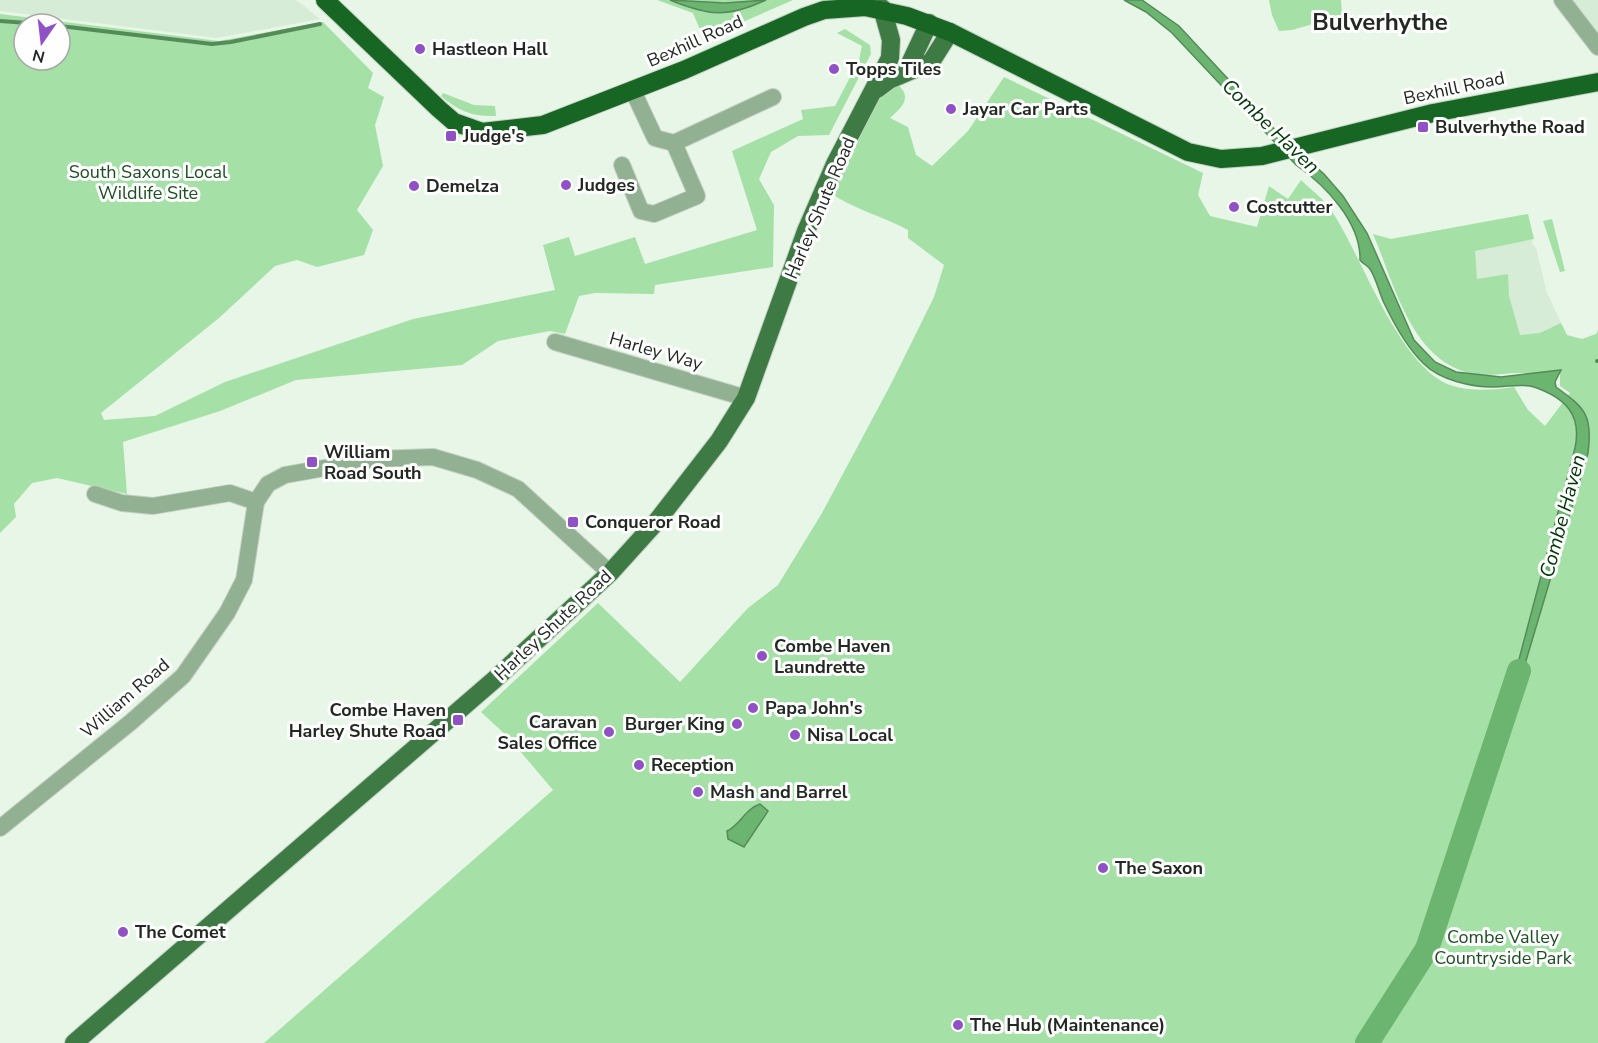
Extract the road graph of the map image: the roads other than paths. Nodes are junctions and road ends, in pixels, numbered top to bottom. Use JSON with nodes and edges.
{"nodes":[{"id":1,"x":325,"y":0,"type":"edge"},
{"id":2,"x":1562,"y":0,"type":"edge"},
{"id":3,"x":882,"y":9,"type":"junction"},
{"id":4,"x":929,"y":23,"type":"junction"},
{"id":5,"x":950,"y":32,"type":"junction"},
{"id":6,"x":1598,"y":47,"type":"edge"},
{"id":7,"x":906,"y":72,"type":"junction"},
{"id":8,"x":1598,"y":82,"type":"edge"},
{"id":9,"x":876,"y":90,"type":"junction"},
{"id":10,"x":633,"y":91,"type":"junction"},
{"id":11,"x":773,"y":97,"type":"dead end"},
{"id":12,"x":674,"y":142,"type":"junction"},
{"id":13,"x":622,"y":165,"type":"dead end"},
{"id":14,"x":555,"y":342,"type":"dead end"},
{"id":15,"x":747,"y":398,"type":"junction"},
{"id":16,"x":95,"y":494,"type":"dead end"},
{"id":17,"x":256,"y":502,"type":"junction"},
{"id":18,"x":610,"y":573,"type":"junction"},
{"id":19,"x":0,"y":828,"type":"edge"},
{"id":20,"x":74,"y":1043,"type":"edge"}],
"edges":[{"from":1,"to":10,"type":"highway","name":"Bexhill Road"},
{"from":2,"to":6,"type":"street"},
{"from":3,"to":4,"type":"highway","name":"Bexhill Road"},
{"from":3,"to":9,"type":"main road","name":"Harley Shute Road"},
{"from":3,"to":10,"type":"highway","name":"Bexhill Road"},
{"from":4,"to":5,"type":"highway","name":"Bexhill Road"},
{"from":4,"to":7,"type":"main road"},
{"from":5,"to":7,"type":"main road","name":"Harley Shute Road"},
{"from":5,"to":8,"type":"highway","name":"Bexhill Road"},
{"from":7,"to":9,"type":"main road","name":"Harley Shute Road"},
{"from":9,"to":15,"type":"main road","name":"Harley Shute Road"},
{"from":10,"to":12,"type":"street"},
{"from":11,"to":12,"type":"street"},
{"from":12,"to":13,"type":"street"},
{"from":14,"to":15,"type":"street","name":"Harley Way"},
{"from":15,"to":18,"type":"main road","name":"Harley Shute Road"},
{"from":16,"to":17,"type":"street"},
{"from":17,"to":18,"type":"street"},
{"from":17,"to":19,"type":"street","name":"William Road"},
{"from":18,"to":20,"type":"main road","name":"Harley Shute Road"}]}
